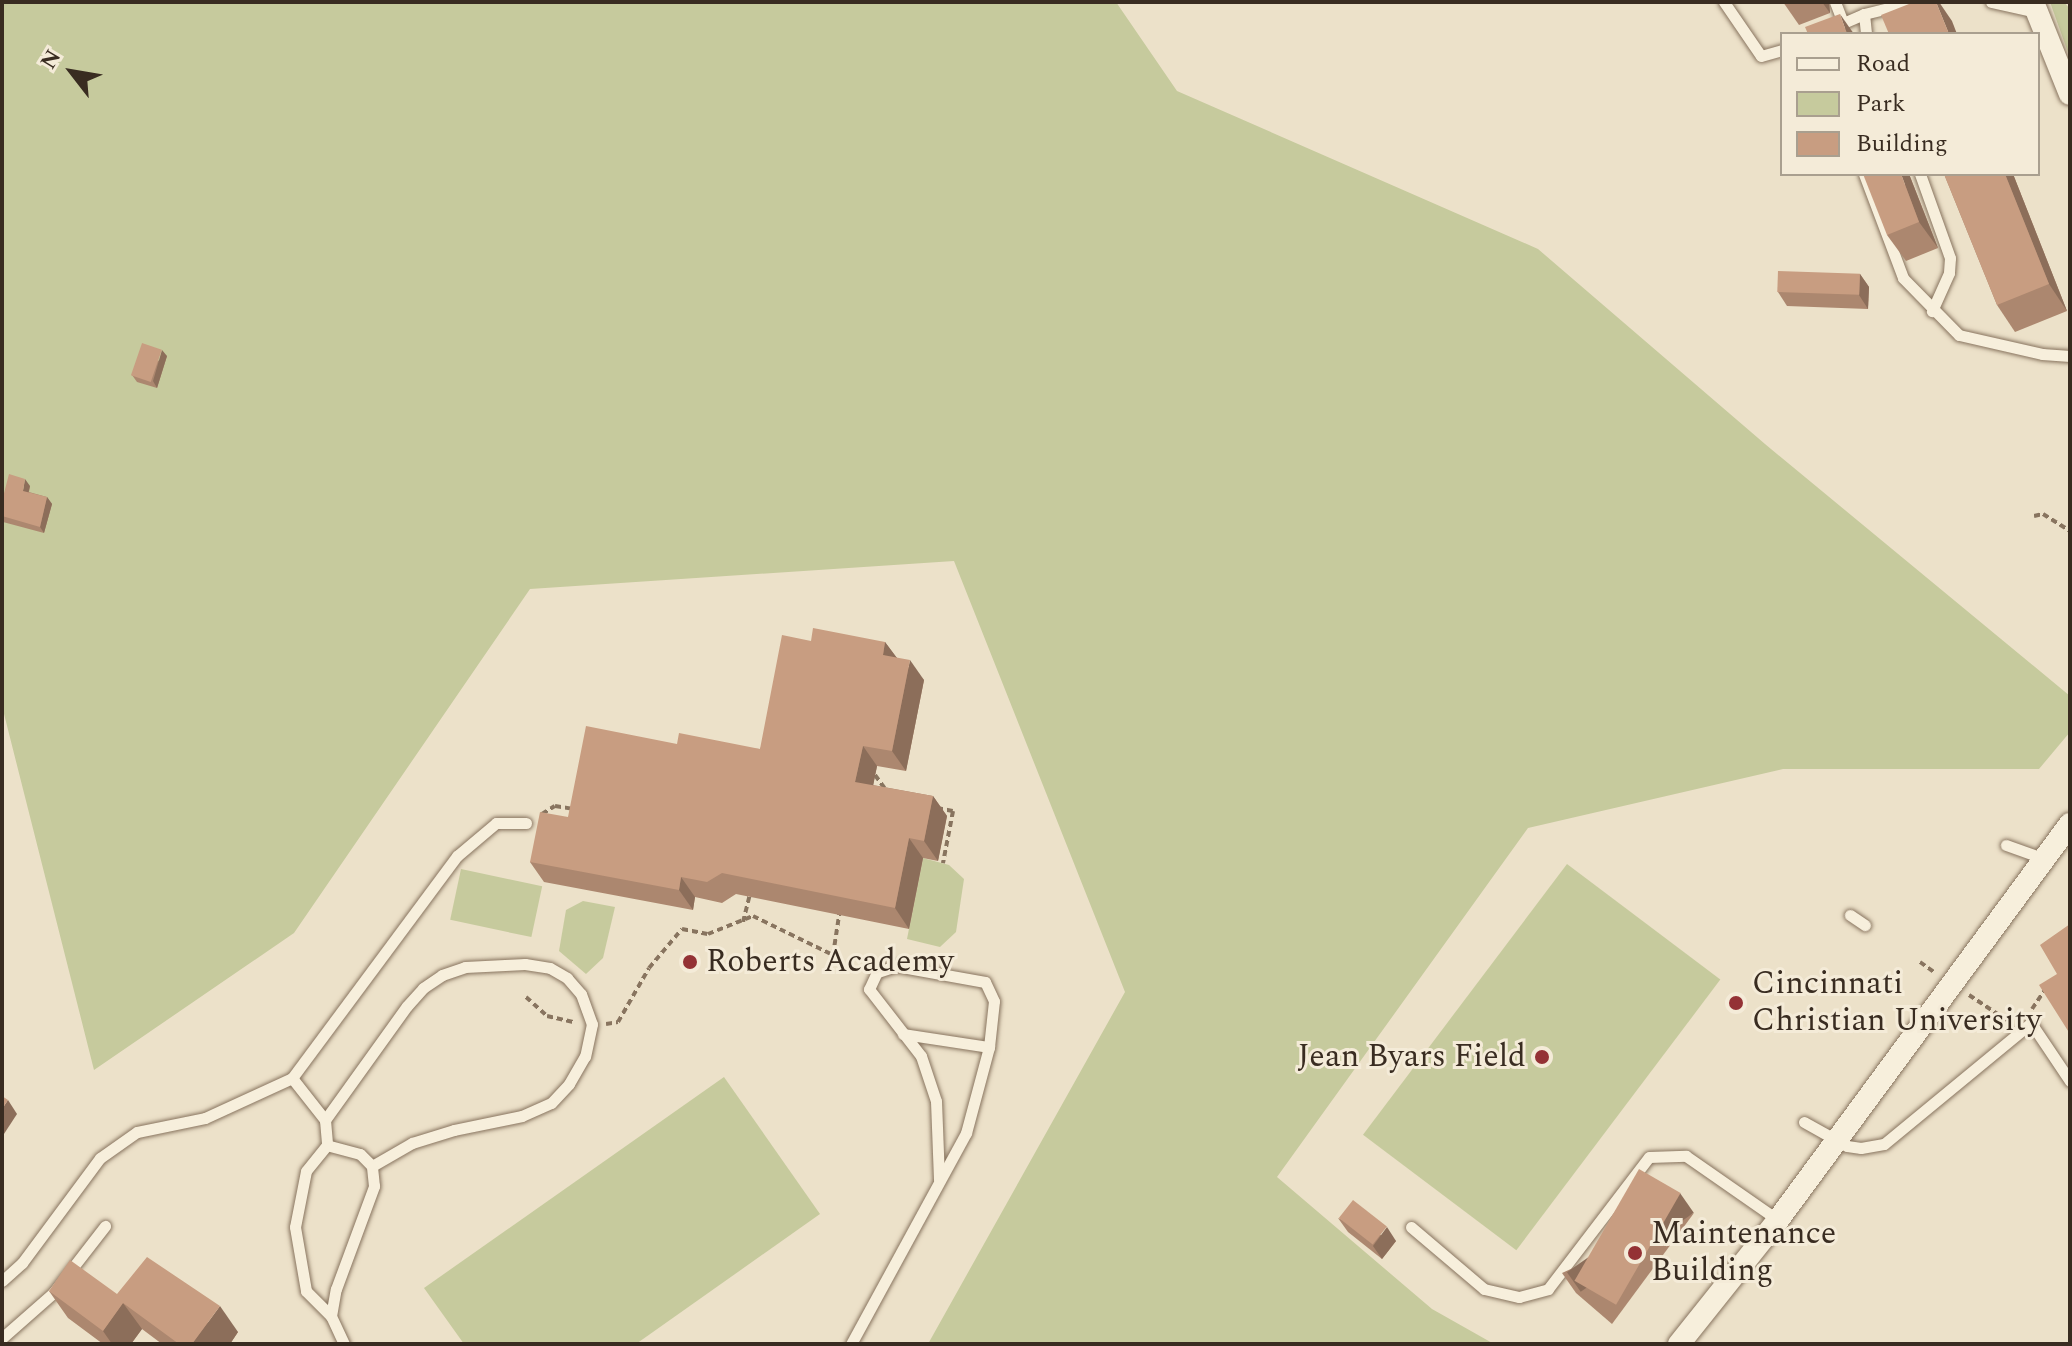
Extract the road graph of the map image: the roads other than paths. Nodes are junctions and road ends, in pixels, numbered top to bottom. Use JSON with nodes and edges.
{"nodes":[{"id":1,"x":1724,"y":2,"type":"edge"},
{"id":2,"x":1835,"y":2,"type":"edge"},
{"id":3,"x":1913,"y":2,"type":"edge"},
{"id":4,"x":1991,"y":2,"type":"edge"},
{"id":5,"x":2034,"y":7,"type":"edge"},
{"id":6,"x":1864,"y":14,"type":"junction"},
{"id":7,"x":1843,"y":23,"type":"junction"},
{"id":8,"x":1823,"y":32,"type":"edge"},
{"id":9,"x":1866,"y":32,"type":"edge"},
{"id":10,"x":1780,"y":51,"type":"edge"},
{"id":11,"x":2070,"y":94,"type":"edge"},
{"id":12,"x":1865,"y":176,"type":"edge"},
{"id":13,"x":1921,"y":176,"type":"edge"},
{"id":14,"x":1932,"y":311,"type":"junction"},
{"id":15,"x":2070,"y":356,"type":"edge"},
{"id":16,"x":526,"y":823,"type":"road end"},
{"id":17,"x":2070,"y":824,"type":"edge"},
{"id":18,"x":2006,"y":845,"type":"dead end"},
{"id":19,"x":2045,"y":859,"type":"junction"},
{"id":20,"x":1850,"y":915,"type":"dead end"},
{"id":21,"x":1865,"y":925,"type":"dead end"},
{"id":22,"x":903,"y":1034,"type":"junction"},
{"id":23,"x":989,"y":1047,"type":"junction"},
{"id":24,"x":292,"y":1078,"type":"junction"},
{"id":25,"x":2070,"y":1081,"type":"edge"},
{"id":26,"x":325,"y":1120,"type":"junction"},
{"id":27,"x":1804,"y":1122,"type":"dead end"},
{"id":28,"x":1835,"y":1142,"type":"junction"},
{"id":29,"x":327,"y":1145,"type":"junction"},
{"id":30,"x":372,"y":1166,"type":"junction"},
{"id":31,"x":939,"y":1180,"type":"junction"},
{"id":32,"x":1778,"y":1220,"type":"junction"},
{"id":33,"x":105,"y":1226,"type":"dead end"},
{"id":34,"x":1411,"y":1227,"type":"dead end"},
{"id":35,"x":2,"y":1281,"type":"edge"},
{"id":36,"x":331,"y":1316,"type":"junction"},
{"id":37,"x":2,"y":1338,"type":"edge"},
{"id":38,"x":344,"y":1344,"type":"edge"},
{"id":39,"x":851,"y":1344,"type":"edge"},
{"id":40,"x":1679,"y":1344,"type":"edge"}],
"edges":[{"from":1,"to":10,"type":"lane"},
{"from":2,"to":7,"type":"lane"},
{"from":3,"to":6,"type":"lane"},
{"from":4,"to":5,"type":"lane"},
{"from":5,"to":11,"type":"street"},
{"from":6,"to":7,"type":"lane"},
{"from":6,"to":9,"type":"lane"},
{"from":7,"to":8,"type":"lane"},
{"from":12,"to":14,"type":"lane"},
{"from":13,"to":14,"type":"lane"},
{"from":14,"to":15,"type":"lane"},
{"from":16,"to":24,"type":"lane"},
{"from":17,"to":19,"type":"street"},
{"from":18,"to":19,"type":"lane"},
{"from":19,"to":28,"type":"street"},
{"from":20,"to":21,"type":"lane"},
{"from":22,"to":23,"type":"lane"},
{"from":22,"to":23,"type":"lane"},
{"from":22,"to":31,"type":"lane"},
{"from":23,"to":31,"type":"lane"},
{"from":24,"to":26,"type":"lane"},
{"from":24,"to":35,"type":"lane"},
{"from":25,"to":28,"type":"lane"},
{"from":26,"to":29,"type":"lane"},
{"from":26,"to":30,"type":"lane"},
{"from":27,"to":28,"type":"lane"},
{"from":28,"to":32,"type":"street"},
{"from":29,"to":30,"type":"lane"},
{"from":29,"to":36,"type":"lane"},
{"from":30,"to":36,"type":"lane"},
{"from":31,"to":39,"type":"lane"},
{"from":32,"to":34,"type":"lane"},
{"from":32,"to":40,"type":"street"},
{"from":33,"to":37,"type":"lane"},
{"from":36,"to":38,"type":"lane"}]}
